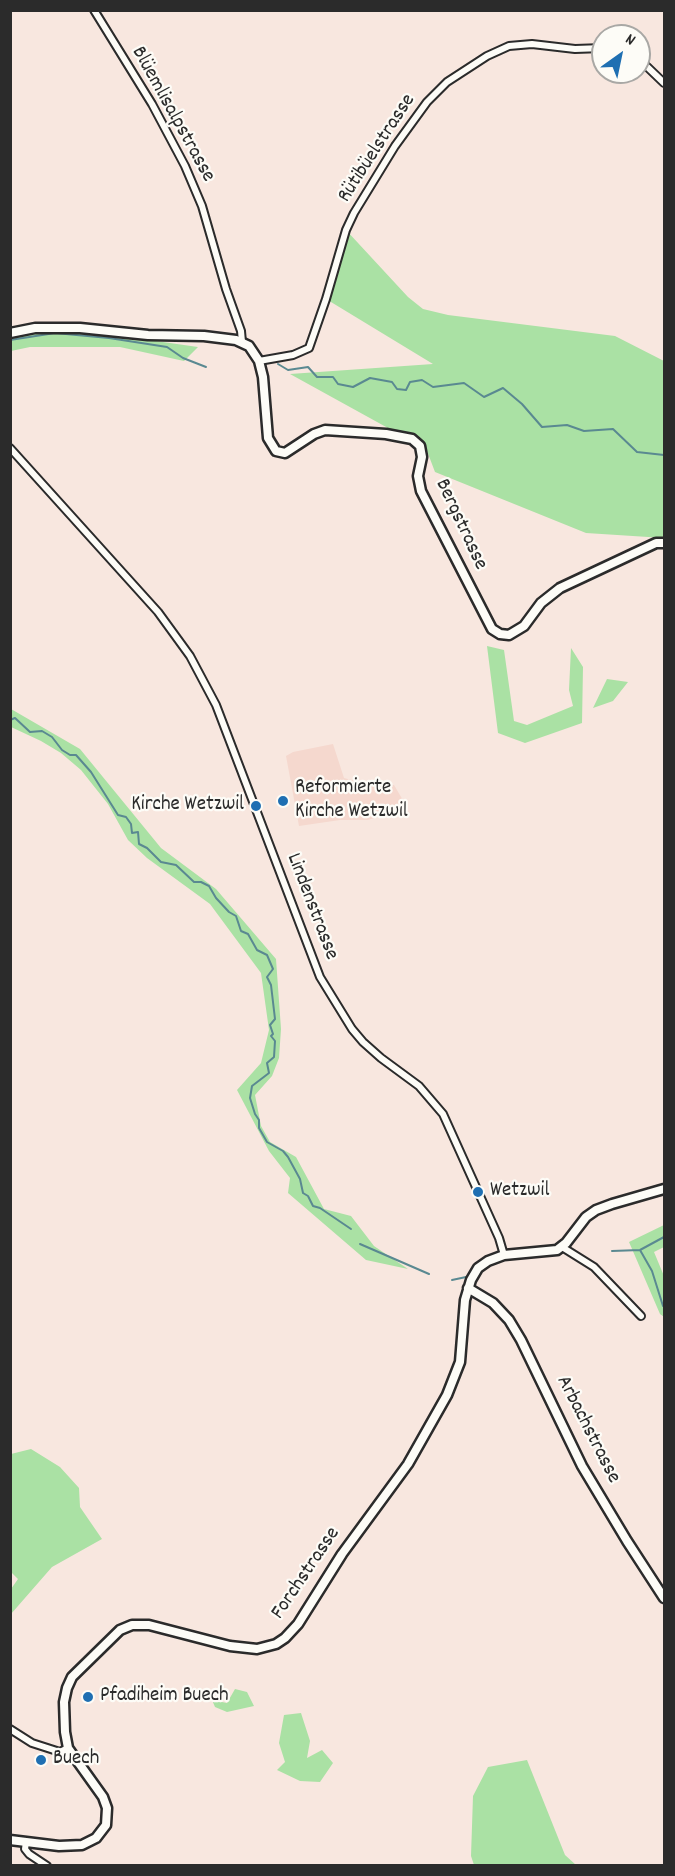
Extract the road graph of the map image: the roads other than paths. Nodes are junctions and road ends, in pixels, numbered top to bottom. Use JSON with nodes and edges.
{"nodes":[{"id":1,"x":94,"y":10,"type":"edge"},
{"id":2,"x":591,"y":48,"type":"edge"},
{"id":3,"x":651,"y":71,"type":"edge"},
{"id":4,"x":664,"y":84,"type":"edge"},
{"id":5,"x":10,"y":333,"type":"edge"},
{"id":6,"x":242,"y":342,"type":"junction"},
{"id":7,"x":259,"y":361,"type":"junction"},
{"id":8,"x":10,"y":448,"type":"edge"},
{"id":9,"x":664,"y":543,"type":"edge"},
{"id":10,"x":664,"y":1189,"type":"edge"},
{"id":11,"x":562,"y":1247,"type":"junction"},
{"id":12,"x":504,"y":1255,"type":"junction"},
{"id":13,"x":468,"y":1288,"type":"junction"},
{"id":14,"x":641,"y":1316,"type":"dead end"},
{"id":15,"x":664,"y":1598,"type":"edge"},
{"id":16,"x":10,"y":1730,"type":"edge"},
{"id":17,"x":68,"y":1748,"type":"junction"},
{"id":18,"x":10,"y":1840,"type":"edge"},
{"id":19,"x":26,"y":1842,"type":"junction"},
{"id":20,"x":46,"y":1866,"type":"edge"}],
"edges":[{"from":1,"to":6,"type":"street","name":"Blüemlisalpstrasse"},
{"from":2,"to":7,"type":"street","name":"Rütibüelstrasse"},
{"from":3,"to":4,"type":"street"},
{"from":5,"to":6,"type":"street"},
{"from":6,"to":7,"type":"street"},
{"from":7,"to":9,"type":"street","name":"Bergstrasse"},
{"from":8,"to":12,"type":"street","name":"Lindenstrasse"},
{"from":10,"to":11,"type":"street"},
{"from":11,"to":12,"type":"street","name":"Forchstrasse"},
{"from":11,"to":14,"type":"street"},
{"from":12,"to":13,"type":"street","name":"Forchstrasse"},
{"from":13,"to":15,"type":"street","name":"Arbachstrasse"},
{"from":13,"to":17,"type":"street","name":"Forchstrasse"},
{"from":16,"to":17,"type":"street"},
{"from":17,"to":19,"type":"street","name":"Forchstrasse"},
{"from":18,"to":19,"type":"street","name":"Forchstrasse"},
{"from":19,"to":20,"type":"street"}]}
